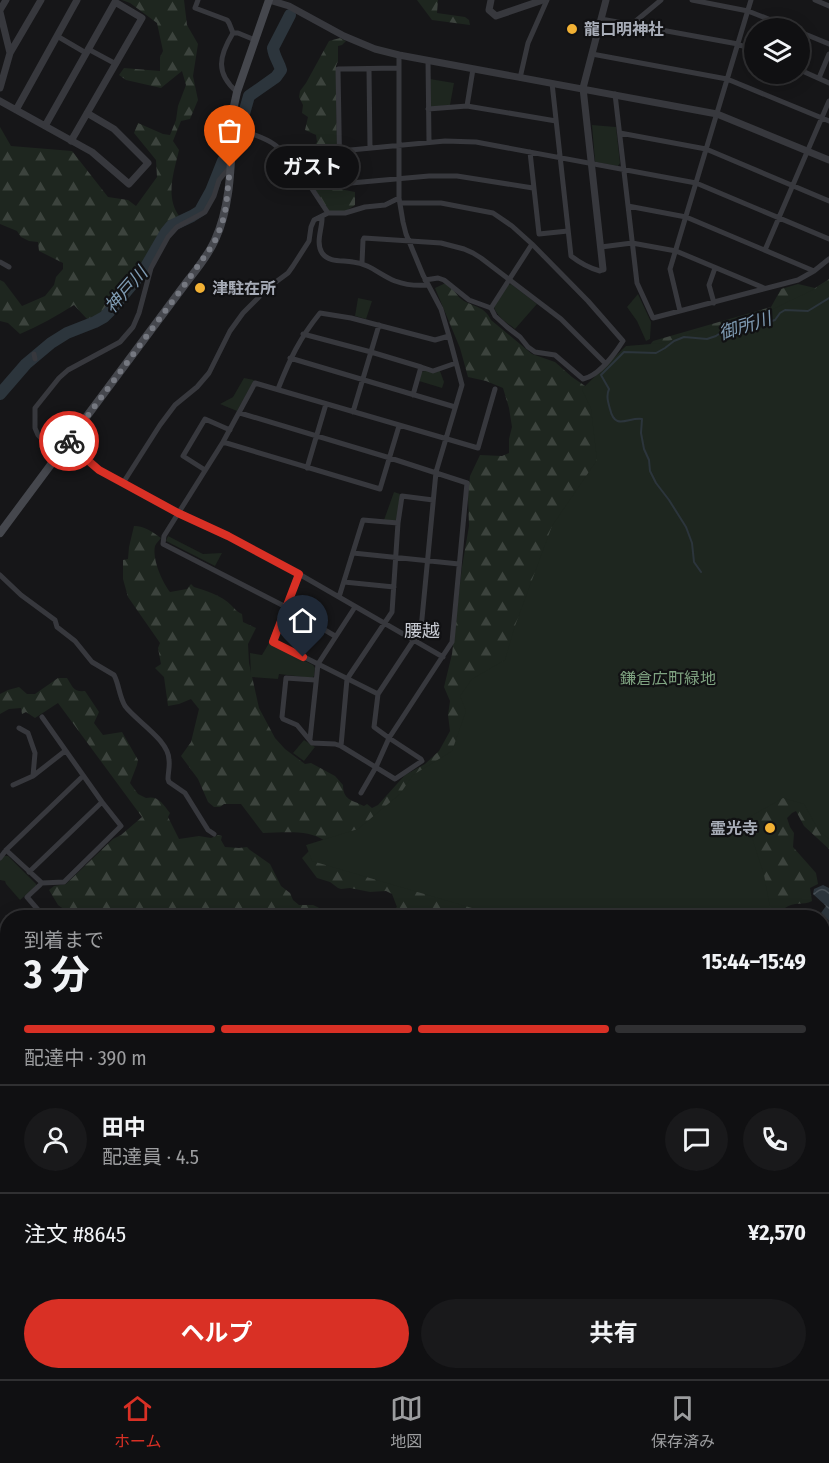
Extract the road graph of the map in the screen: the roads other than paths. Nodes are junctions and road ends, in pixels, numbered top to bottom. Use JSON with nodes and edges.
{"nodes":[{"id":1,"x":6,"y":0,"type":"edge"},
{"id":2,"x":41,"y":0,"type":"edge"},
{"id":3,"x":78,"y":0,"type":"edge"},
{"id":4,"x":198,"y":0,"type":"edge"},
{"id":5,"x":269,"y":0,"type":"edge"},
{"id":6,"x":491,"y":0,"type":"edge"},
{"id":7,"x":545,"y":0,"type":"edge"},
{"id":8,"x":606,"y":0,"type":"edge"},
{"id":9,"x":661,"y":0,"type":"edge"},
{"id":10,"x":692,"y":0,"type":"edge"},
{"id":11,"x":751,"y":0,"type":"edge"},
{"id":12,"x":815,"y":0,"type":"edge"},
{"id":13,"x":115,"y":1,"type":"edge"},
{"id":14,"x":829,"y":6,"type":"edge"},
{"id":15,"x":0,"y":11,"type":"edge"},
{"id":16,"x":748,"y":11,"type":"junction"},
{"id":17,"x":766,"y":18,"type":"edge"},
{"id":18,"x":601,"y":19,"type":"junction"},
{"id":19,"x":631,"y":25,"type":"junction"},
{"id":20,"x":233,"y":33,"type":"junction"},
{"id":21,"x":57,"y":36,"type":"junction"},
{"id":22,"x":810,"y":36,"type":"edge"},
{"id":23,"x":255,"y":40,"type":"junction"},
{"id":24,"x":738,"y":44,"type":"junction"},
{"id":25,"x":829,"y":45,"type":"edge"},
{"id":26,"x":744,"y":47,"type":"edge"},
{"id":27,"x":87,"y":51,"type":"junction"},
{"id":28,"x":10,"y":53,"type":"junction"},
{"id":29,"x":592,"y":54,"type":"junction"},
{"id":30,"x":829,"y":54,"type":"edge"},
{"id":31,"x":399,"y":56,"type":"junction"},
{"id":32,"x":428,"y":60,"type":"junction"},
{"id":33,"x":116,"y":64,"type":"junction"},
{"id":34,"x":398,"y":68,"type":"junction"},
{"id":35,"x":369,"y":69,"type":"junction"},
{"id":36,"x":473,"y":69,"type":"junction"},
{"id":37,"x":810,"y":74,"type":"edge"},
{"id":38,"x":520,"y":78,"type":"junction"},
{"id":39,"x":819,"y":78,"type":"junction"},
{"id":40,"x":727,"y":79,"type":"junction"},
{"id":41,"x":829,"y":83,"type":"edge"},
{"id":42,"x":552,"y":84,"type":"junction"},
{"id":43,"x":0,"y":88,"type":"edge"},
{"id":44,"x":583,"y":88,"type":"junction"},
{"id":45,"x":237,"y":92,"type":"junction"},
{"id":46,"x":615,"y":94,"type":"junction"},
{"id":47,"x":0,"y":101,"type":"edge"},
{"id":48,"x":829,"y":101,"type":"edge"},
{"id":49,"x":467,"y":106,"type":"junction"},
{"id":50,"x":428,"y":109,"type":"junction"},
{"id":51,"x":16,"y":110,"type":"junction"},
{"id":52,"x":87,"y":113,"type":"junction"},
{"id":53,"x":717,"y":114,"type":"junction"},
{"id":54,"x":822,"y":118,"type":"junction"},
{"id":55,"x":556,"y":121,"type":"junction"},
{"id":56,"x":829,"y":121,"type":"edge"},
{"id":57,"x":45,"y":126,"type":"junction"},
{"id":58,"x":620,"y":133,"type":"junction"},
{"id":59,"x":232,"y":140,"type":"junction"},
{"id":60,"x":71,"y":141,"type":"junction"},
{"id":61,"x":429,"y":142,"type":"junction"},
{"id":62,"x":399,"y":145,"type":"junction"},
{"id":63,"x":370,"y":148,"type":"junction"},
{"id":64,"x":706,"y":149,"type":"junction"},
{"id":65,"x":340,"y":151,"type":"junction"},
{"id":66,"x":808,"y":151,"type":"junction"},
{"id":67,"x":530,"y":152,"type":"junction"},
{"id":68,"x":561,"y":158,"type":"junction"},
{"id":69,"x":829,"y":160,"type":"edge"},
{"id":70,"x":592,"y":164,"type":"junction"},
{"id":71,"x":230,"y":167,"type":"junction"},
{"id":72,"x":624,"y":170,"type":"junction"},
{"id":73,"x":399,"y":179,"type":"junction"},
{"id":74,"x":696,"y":183,"type":"junction"},
{"id":75,"x":793,"y":185,"type":"junction"},
{"id":76,"x":533,"y":188,"type":"junction"},
{"id":77,"x":400,"y":201,"type":"junction"},
{"id":78,"x":829,"y":201,"type":"edge"},
{"id":79,"x":628,"y":206,"type":"junction"},
{"id":80,"x":325,"y":214,"type":"junction"},
{"id":81,"x":686,"y":217,"type":"junction"},
{"id":82,"x":779,"y":218,"type":"junction"},
{"id":83,"x":568,"y":231,"type":"junction"},
{"id":84,"x":829,"y":238,"type":"edge"},
{"id":85,"x":409,"y":241,"type":"junction"},
{"id":86,"x":632,"y":243,"type":"junction"},
{"id":87,"x":532,"y":244,"type":"junction"},
{"id":88,"x":601,"y":247,"type":"junction"},
{"id":89,"x":765,"y":250,"type":"junction"},
{"id":90,"x":676,"y":251,"type":"junction"},
{"id":91,"x":829,"y":259,"type":"edge"},
{"id":92,"x":0,"y":262,"type":"edge"},
{"id":93,"x":362,"y":263,"type":"junction"},
{"id":94,"x":9,"y":267,"type":"dead end"},
{"id":95,"x":716,"y":268,"type":"junction"},
{"id":96,"x":603,"y":269,"type":"joint"},
{"id":97,"x":814,"y":271,"type":"junction"},
{"id":98,"x":509,"y":279,"type":"junction"},
{"id":99,"x":427,"y":282,"type":"junction"},
{"id":100,"x":766,"y":288,"type":"junction"},
{"id":101,"x":714,"y":303,"type":"junction"},
{"id":102,"x":490,"y":308,"type":"junction"},
{"id":103,"x":680,"y":311,"type":"junction"},
{"id":104,"x":379,"y":325,"type":"junction"},
{"id":105,"x":303,"y":334,"type":"junction"},
{"id":106,"x":449,"y":336,"type":"junction"},
{"id":107,"x":371,"y":352,"type":"junction"},
{"id":108,"x":290,"y":358,"type":"junction"},
{"id":109,"x":456,"y":363,"type":"junction"},
{"id":110,"x":605,"y":363,"type":"junction"},
{"id":111,"x":421,"y":367,"type":"junction"},
{"id":112,"x":363,"y":380,"type":"junction"},
{"id":113,"x":495,"y":389,"type":"dead end"},
{"id":114,"x":278,"y":390,"type":"junction"},
{"id":115,"x":413,"y":395,"type":"junction"},
{"id":116,"x":326,"y":404,"type":"junction"},
{"id":117,"x":455,"y":407,"type":"junction"},
{"id":118,"x":353,"y":412,"type":"junction"},
{"id":119,"x":240,"y":413,"type":"junction"},
{"id":120,"x":399,"y":426,"type":"junction"},
{"id":121,"x":230,"y":430,"type":"junction"},
{"id":122,"x":317,"y":436,"type":"junction"},
{"id":123,"x":446,"y":439,"type":"junction"},
{"id":124,"x":223,"y":442,"type":"junction"},
{"id":125,"x":66,"y":445,"type":"junction"},
{"id":126,"x":390,"y":458,"type":"junction"},
{"id":127,"x":307,"y":468,"type":"junction"},
{"id":128,"x":205,"y":470,"type":"junction"},
{"id":129,"x":436,"y":472,"type":"junction"},
{"id":130,"x":123,"y":483,"type":"junction"},
{"id":131,"x":433,"y":500,"type":"junction"},
{"id":132,"x":178,"y":513,"type":"junction"},
{"id":133,"x":398,"y":524,"type":"junction"},
{"id":134,"x":0,"y":532,"type":"edge"},
{"id":135,"x":353,"y":553,"type":"junction"},
{"id":136,"x":396,"y":558,"type":"junction"},
{"id":137,"x":427,"y":561,"type":"junction"},
{"id":138,"x":459,"y":564,"type":"junction"},
{"id":139,"x":299,"y":574,"type":"junction"},
{"id":140,"x":0,"y":575,"type":"edge"},
{"id":141,"x":344,"y":582,"type":"junction"},
{"id":142,"x":394,"y":587,"type":"junction"},
{"id":143,"x":339,"y":597,"type":"junction"},
{"id":144,"x":286,"y":607,"type":"junction"},
{"id":145,"x":355,"y":607,"type":"junction"},
{"id":146,"x":384,"y":623,"type":"junction"},
{"id":147,"x":335,"y":636,"type":"junction"},
{"id":148,"x":413,"y":639,"type":"junction"},
{"id":149,"x":443,"y":657,"type":"junction"},
{"id":150,"x":318,"y":664,"type":"junction"},
{"id":151,"x":347,"y":679,"type":"junction"},
{"id":152,"x":315,"y":680,"type":"junction"},
{"id":153,"x":378,"y":694,"type":"junction"},
{"id":154,"x":42,"y":717,"type":"dead end"},
{"id":155,"x":19,"y":728,"type":"dead end"},
{"id":156,"x":389,"y":738,"type":"junction"},
{"id":157,"x":310,"y":739,"type":"junction"},
{"id":158,"x":341,"y":746,"type":"junction"},
{"id":159,"x":65,"y":751,"type":"junction"},
{"id":160,"x":376,"y":767,"type":"junction"},
{"id":161,"x":33,"y":776,"type":"junction"},
{"id":162,"x":84,"y":776,"type":"junction"},
{"id":163,"x":13,"y":785,"type":"dead end"},
{"id":164,"x":362,"y":793,"type":"dead end"},
{"id":165,"x":102,"y":802,"type":"junction"},
{"id":166,"x":214,"y":834,"type":"dead end"},
{"id":167,"x":6,"y":850,"type":"junction"},
{"id":168,"x":0,"y":858,"type":"edge"},
{"id":169,"x":29,"y":872,"type":"junction"},
{"id":170,"x":42,"y":883,"type":"junction"},
{"id":171,"x":38,"y":910,"type":"edge"}],
"edges":[{"from":1,"to":15,"type":"street"},
{"from":2,"to":28,"type":"street"},
{"from":3,"to":21,"type":"street"},
{"from":4,"to":20,"type":"street"},
{"from":5,"to":23,"type":"main road"},
{"from":5,"to":31,"type":"street"},
{"from":6,"to":7,"type":"street"},
{"from":7,"to":38,"type":"street"},
{"from":8,"to":18,"type":"street"},
{"from":9,"to":19,"type":"street"},
{"from":10,"to":16,"type":"street"},
{"from":11,"to":16,"type":"street"},
{"from":12,"to":14,"type":"street"},
{"from":13,"to":27,"type":"street"},
{"from":13,"to":33,"type":"street"},
{"from":15,"to":28,"type":"street"},
{"from":16,"to":17,"type":"street"},
{"from":16,"to":24,"type":"street"},
{"from":18,"to":19,"type":"street"},
{"from":18,"to":29,"type":"street"},
{"from":19,"to":24,"type":"street"},
{"from":20,"to":23,"type":"street"},
{"from":20,"to":45,"type":"street"},
{"from":21,"to":27,"type":"street"},
{"from":21,"to":51,"type":"street"},
{"from":22,"to":25,"type":"street"},
{"from":23,"to":45,"type":"main road"},
{"from":24,"to":26,"type":"street"},
{"from":24,"to":40,"type":"street"},
{"from":27,"to":33,"type":"street"},
{"from":27,"to":57,"type":"street"},
{"from":28,"to":43,"type":"street"},
{"from":29,"to":40,"type":"street"},
{"from":29,"to":44,"type":"street"},
{"from":30,"to":39,"type":"street"},
{"from":31,"to":32,"type":"street"},
{"from":31,"to":34,"type":"street"},
{"from":32,"to":36,"type":"street"},
{"from":32,"to":50,"type":"street"},
{"from":33,"to":52,"type":"street"},
{"from":34,"to":35,"type":"street"},
{"from":34,"to":62,"type":"street"},
{"from":35,"to":63,"type":"street"},
{"from":35,"to":65,"type":"street"},
{"from":36,"to":38,"type":"street"},
{"from":36,"to":49,"type":"street"},
{"from":37,"to":39,"type":"street"},
{"from":38,"to":42,"type":"street"},
{"from":39,"to":41,"type":"street"},
{"from":40,"to":53,"type":"street"},
{"from":40,"to":54,"type":"street"},
{"from":42,"to":44,"type":"street"},
{"from":42,"to":55,"type":"street"},
{"from":44,"to":46,"type":"street"},
{"from":44,"to":70,"type":"street"},
{"from":45,"to":59,"type":"main road"},
{"from":46,"to":53,"type":"street"},
{"from":46,"to":58,"type":"street"},
{"from":47,"to":51,"type":"street"},
{"from":48,"to":54,"type":"street"},
{"from":49,"to":50,"type":"street"},
{"from":49,"to":55,"type":"street"},
{"from":50,"to":61,"type":"street"},
{"from":51,"to":57,"type":"street"},
{"from":52,"to":60,"type":"street"},
{"from":52,"to":60,"type":"street"},
{"from":53,"to":64,"type":"street"},
{"from":53,"to":66,"type":"street"},
{"from":54,"to":56,"type":"street"},
{"from":54,"to":66,"type":"street"},
{"from":55,"to":68,"type":"street"},
{"from":57,"to":60,"type":"street"},
{"from":58,"to":64,"type":"street"},
{"from":58,"to":72,"type":"street"},
{"from":59,"to":71,"type":"main road"},
{"from":59,"to":80,"type":"street"},
{"from":61,"to":62,"type":"street"},
{"from":61,"to":67,"type":"street"},
{"from":62,"to":63,"type":"street"},
{"from":62,"to":73,"type":"street"},
{"from":63,"to":65,"type":"street"},
{"from":64,"to":74,"type":"street"},
{"from":64,"to":75,"type":"street"},
{"from":65,"to":73,"type":"street"},
{"from":66,"to":69,"type":"street"},
{"from":66,"to":75,"type":"street"},
{"from":67,"to":68,"type":"street"},
{"from":67,"to":76,"type":"street"},
{"from":68,"to":70,"type":"street"},
{"from":68,"to":83,"type":"street"},
{"from":70,"to":72,"type":"street"},
{"from":70,"to":88,"type":"street"},
{"from":71,"to":125,"type":"main road"},
{"from":71,"to":125,"type":"street"},
{"from":72,"to":74,"type":"street"},
{"from":72,"to":79,"type":"street"},
{"from":73,"to":76,"type":"street"},
{"from":73,"to":77,"type":"street"},
{"from":74,"to":81,"type":"street"},
{"from":74,"to":82,"type":"street"},
{"from":75,"to":78,"type":"street"},
{"from":75,"to":82,"type":"street"},
{"from":76,"to":83,"type":"street"},
{"from":77,"to":80,"type":"street"},
{"from":77,"to":85,"type":"street"},
{"from":77,"to":87,"type":"street"},
{"from":79,"to":81,"type":"street"},
{"from":79,"to":86,"type":"street"},
{"from":80,"to":93,"type":"street"},
{"from":80,"to":130,"type":"street"},
{"from":81,"to":89,"type":"street"},
{"from":81,"to":90,"type":"street"},
{"from":82,"to":84,"type":"street"},
{"from":82,"to":89,"type":"street"},
{"from":83,"to":96,"type":"street"},
{"from":85,"to":93,"type":"street"},
{"from":85,"to":98,"type":"street"},
{"from":85,"to":99,"type":"street"},
{"from":86,"to":88,"type":"street"},
{"from":86,"to":90,"type":"street"},
{"from":86,"to":103,"type":"street"},
{"from":87,"to":98,"type":"street"},
{"from":87,"to":110,"type":"street"},
{"from":88,"to":96,"type":"street"},
{"from":89,"to":97,"type":"street"},
{"from":90,"to":95,"type":"street"},
{"from":90,"to":103,"type":"street"},
{"from":91,"to":97,"type":"street"},
{"from":92,"to":94,"type":"street"},
{"from":93,"to":99,"type":"street"},
{"from":95,"to":100,"type":"street"},
{"from":95,"to":101,"type":"street"},
{"from":97,"to":100,"type":"street"},
{"from":98,"to":102,"type":"street"},
{"from":98,"to":110,"type":"street"},
{"from":99,"to":102,"type":"street"},
{"from":99,"to":106,"type":"street"},
{"from":100,"to":101,"type":"street"},
{"from":101,"to":103,"type":"street"},
{"from":102,"to":110,"type":"street"},
{"from":104,"to":105,"type":"street"},
{"from":104,"to":106,"type":"street"},
{"from":104,"to":107,"type":"street"},
{"from":105,"to":107,"type":"street"},
{"from":105,"to":108,"type":"street"},
{"from":106,"to":109,"type":"street"},
{"from":107,"to":111,"type":"street"},
{"from":107,"to":112,"type":"street"},
{"from":108,"to":112,"type":"street"},
{"from":108,"to":114,"type":"street"},
{"from":109,"to":111,"type":"street"},
{"from":109,"to":117,"type":"street"},
{"from":111,"to":115,"type":"street"},
{"from":112,"to":115,"type":"street"},
{"from":112,"to":118,"type":"street"},
{"from":113,"to":123,"type":"street"},
{"from":114,"to":116,"type":"street"},
{"from":114,"to":119,"type":"street"},
{"from":115,"to":117,"type":"street"},
{"from":116,"to":118,"type":"street"},
{"from":116,"to":122,"type":"street"},
{"from":117,"to":123,"type":"street"},
{"from":118,"to":120,"type":"street"},
{"from":119,"to":121,"type":"street"},
{"from":119,"to":122,"type":"street"},
{"from":120,"to":123,"type":"street"},
{"from":120,"to":126,"type":"street"},
{"from":121,"to":124,"type":"street"},
{"from":121,"to":128,"type":"street"},
{"from":122,"to":126,"type":"street"},
{"from":122,"to":127,"type":"street"},
{"from":123,"to":129,"type":"street"},
{"from":124,"to":127,"type":"street"},
{"from":124,"to":128,"type":"street"},
{"from":125,"to":130,"type":"street"},
{"from":125,"to":134,"type":"main road"},
{"from":126,"to":127,"type":"street"},
{"from":126,"to":129,"type":"street"},
{"from":128,"to":132,"type":"street"},
{"from":129,"to":131,"type":"street"},
{"from":129,"to":138,"type":"street"},
{"from":130,"to":132,"type":"street"},
{"from":131,"to":133,"type":"street"},
{"from":131,"to":137,"type":"street"},
{"from":132,"to":139,"type":"street"},
{"from":132,"to":144,"type":"street"},
{"from":133,"to":135,"type":"street"},
{"from":133,"to":136,"type":"street"},
{"from":135,"to":136,"type":"street"},
{"from":135,"to":141,"type":"street"},
{"from":136,"to":137,"type":"street"},
{"from":136,"to":142,"type":"street"},
{"from":137,"to":138,"type":"street"},
{"from":137,"to":148,"type":"street"},
{"from":138,"to":149,"type":"street"},
{"from":139,"to":143,"type":"street"},
{"from":139,"to":144,"type":"street"},
{"from":140,"to":166,"type":"street"},
{"from":141,"to":142,"type":"street"},
{"from":141,"to":143,"type":"street"},
{"from":142,"to":146,"type":"street"},
{"from":143,"to":145,"type":"street"},
{"from":144,"to":147,"type":"street"},
{"from":144,"to":150,"type":"street"},
{"from":145,"to":146,"type":"street"},
{"from":145,"to":147,"type":"street"},
{"from":146,"to":148,"type":"street"},
{"from":146,"to":151,"type":"street"},
{"from":147,"to":150,"type":"street"},
{"from":148,"to":149,"type":"street"},
{"from":148,"to":153,"type":"street"},
{"from":149,"to":156,"type":"street"},
{"from":150,"to":151,"type":"street"},
{"from":150,"to":152,"type":"street"},
{"from":151,"to":153,"type":"street"},
{"from":151,"to":158,"type":"street"},
{"from":152,"to":157,"type":"street"},
{"from":152,"to":157,"type":"street"},
{"from":153,"to":156,"type":"street"},
{"from":154,"to":159,"type":"street"},
{"from":155,"to":161,"type":"street"},
{"from":156,"to":160,"type":"street"},
{"from":156,"to":160,"type":"street"},
{"from":157,"to":158,"type":"street"},
{"from":158,"to":160,"type":"street"},
{"from":159,"to":161,"type":"street"},
{"from":159,"to":162,"type":"street"},
{"from":160,"to":164,"type":"street"},
{"from":161,"to":163,"type":"street"},
{"from":162,"to":165,"type":"street"},
{"from":162,"to":167,"type":"street"},
{"from":165,"to":169,"type":"street"},
{"from":165,"to":170,"type":"street"},
{"from":167,"to":168,"type":"street"},
{"from":167,"to":169,"type":"street"},
{"from":169,"to":170,"type":"street"},
{"from":170,"to":171,"type":"street"}]}
